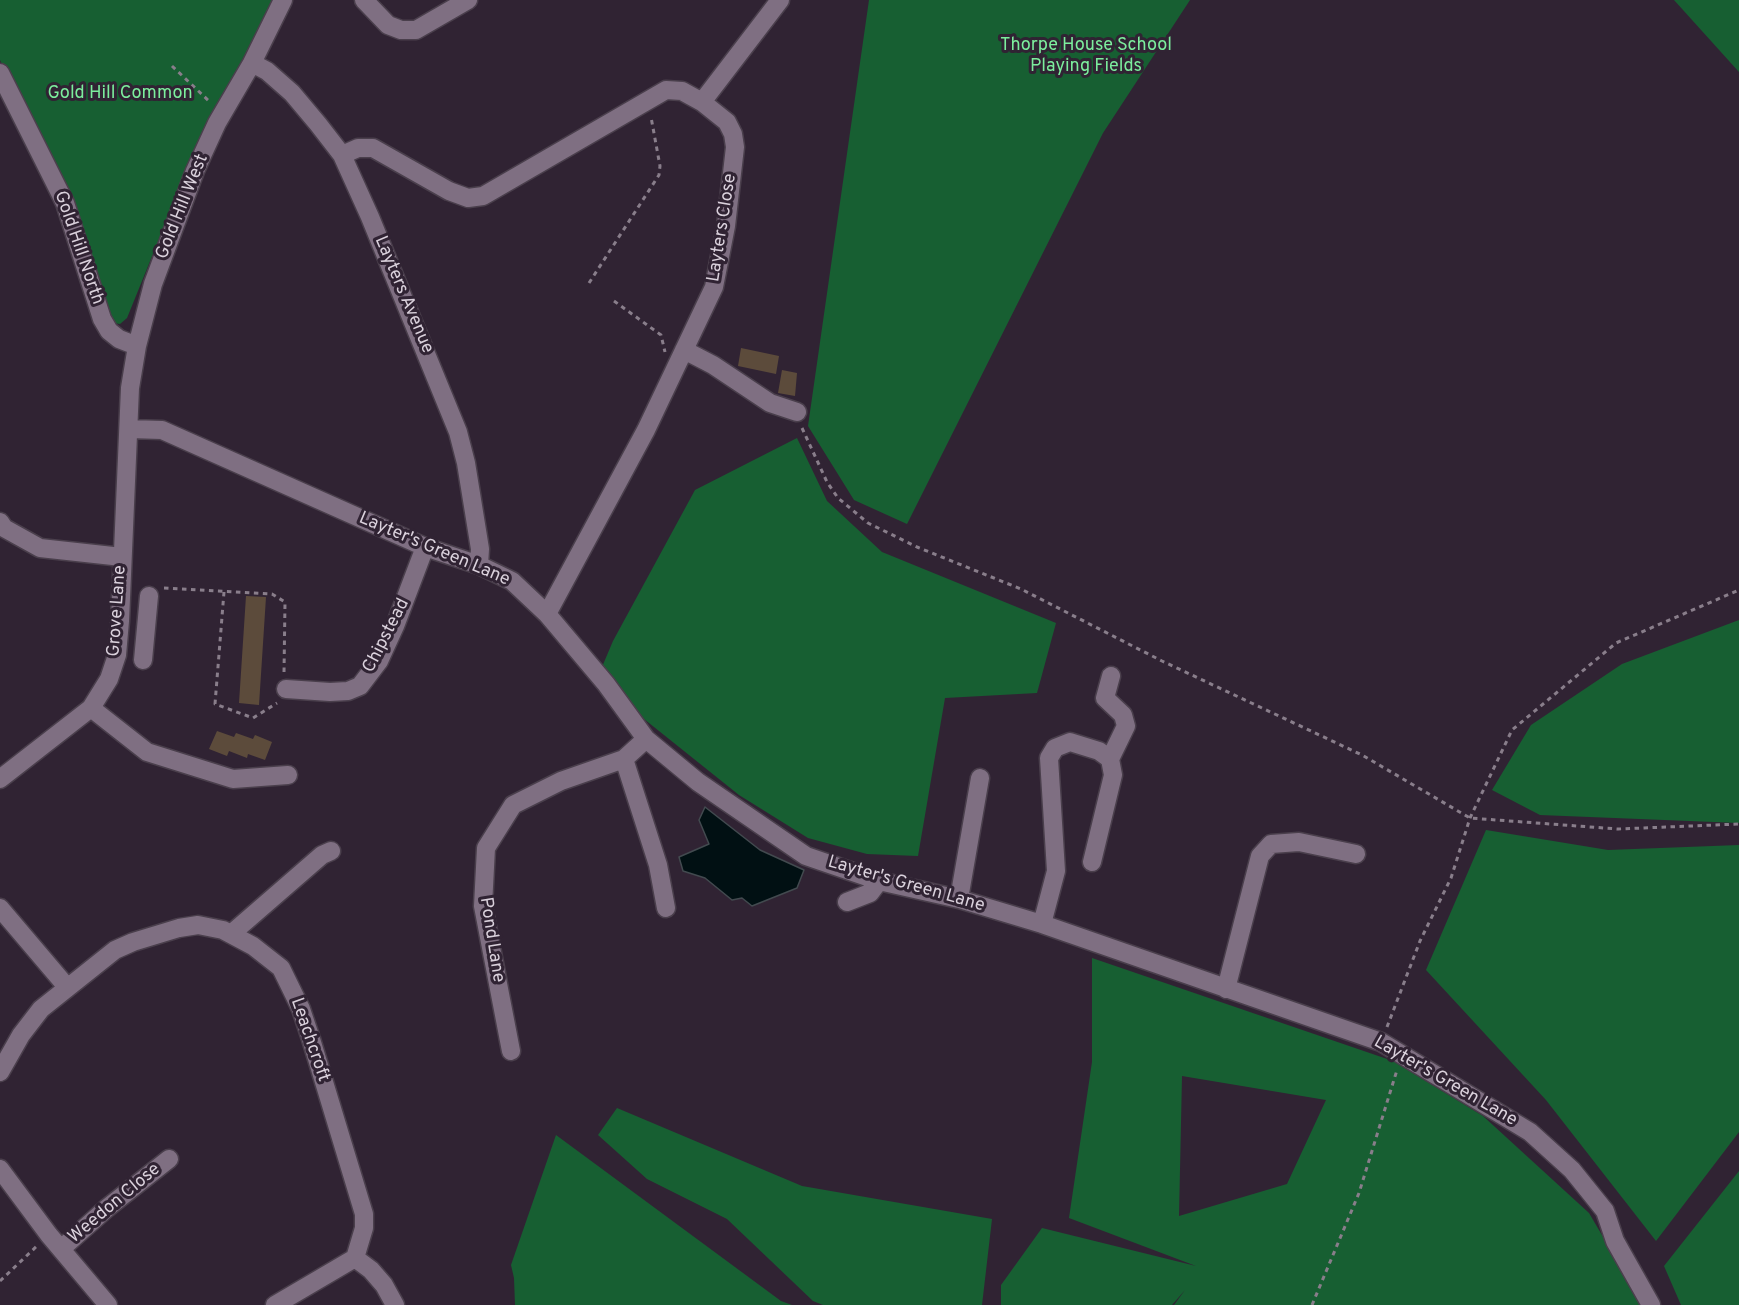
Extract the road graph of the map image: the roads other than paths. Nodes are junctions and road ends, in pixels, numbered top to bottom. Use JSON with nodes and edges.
{"nodes":[{"id":1,"x":283,"y":0,"type":"edge"},
{"id":2,"x":364,"y":0,"type":"edge"},
{"id":3,"x":468,"y":0,"type":"edge"},
{"id":4,"x":780,"y":0,"type":"edge"},
{"id":5,"x":252,"y":63,"type":"junction"},
{"id":6,"x":0,"y":73,"type":"edge"},
{"id":7,"x":702,"y":102,"type":"junction"},
{"id":8,"x":342,"y":155,"type":"junction"},
{"id":9,"x":137,"y":346,"type":"junction"},
{"id":10,"x":681,"y":356,"type":"junction"},
{"id":11,"x":797,"y":412,"type":"road end"},
{"id":12,"x":129,"y":429,"type":"junction"},
{"id":13,"x":0,"y":522,"type":"edge"},
{"id":14,"x":425,"y":547,"type":"junction"},
{"id":15,"x":122,"y":557,"type":"junction"},
{"id":16,"x":479,"y":565,"type":"junction"},
{"id":17,"x":149,"y":596,"type":"road end"},
{"id":18,"x":547,"y":614,"type":"junction"},
{"id":19,"x":145,"y":620,"type":"junction"},
{"id":20,"x":120,"y":621,"type":"junction"},
{"id":21,"x":143,"y":660,"type":"dead end"},
{"id":22,"x":1111,"y":676,"type":"dead end"},
{"id":23,"x":286,"y":689,"type":"road end"},
{"id":24,"x":92,"y":708,"type":"junction"},
{"id":25,"x":646,"y":739,"type":"junction"},
{"id":26,"x":624,"y":759,"type":"junction"},
{"id":27,"x":1110,"y":759,"type":"junction"},
{"id":28,"x":288,"y":775,"type":"dead end"},
{"id":29,"x":0,"y":778,"type":"edge"},
{"id":30,"x":980,"y":778,"type":"dead end"},
{"id":31,"x":331,"y":851,"type":"dead end"},
{"id":32,"x":1356,"y":854,"type":"dead end"},
{"id":33,"x":1092,"y":862,"type":"dead end"},
{"id":34,"x":879,"y":881,"type":"junction"},
{"id":35,"x":959,"y":899,"type":"junction"},
{"id":36,"x":847,"y":903,"type":"dead end"},
{"id":37,"x":666,"y":908,"type":"dead end"},
{"id":38,"x":0,"y":909,"type":"edge"},
{"id":39,"x":1042,"y":924,"type":"junction"},
{"id":40,"x":231,"y":934,"type":"junction"},
{"id":41,"x":67,"y":987,"type":"junction"},
{"id":42,"x":1226,"y":989,"type":"junction"},
{"id":43,"x":511,"y":1051,"type":"dead end"},
{"id":44,"x":0,"y":1072,"type":"edge"},
{"id":45,"x":169,"y":1159,"type":"dead end"},
{"id":46,"x":0,"y":1169,"type":"edge"},
{"id":47,"x":61,"y":1249,"type":"junction"},
{"id":48,"x":355,"y":1257,"type":"junction"},
{"id":49,"x":108,"y":1305,"type":"edge"},
{"id":50,"x":275,"y":1305,"type":"edge"},
{"id":51,"x":395,"y":1305,"type":"edge"},
{"id":52,"x":1651,"y":1305,"type":"edge"}],
"edges":[{"from":1,"to":5,"type":"street","name":"Gold Hill West"},
{"from":2,"to":3,"type":"street"},
{"from":4,"to":7,"type":"street"},
{"from":5,"to":8,"type":"street","name":"Layters Avenue"},
{"from":5,"to":9,"type":"street","name":"Gold Hill West"},
{"from":6,"to":9,"type":"street","name":"Gold Hill North"},
{"from":7,"to":8,"type":"street","name":"Layters Close"},
{"from":7,"to":10,"type":"street","name":"Layters Close"},
{"from":8,"to":16,"type":"street","name":"Layters Avenue"},
{"from":9,"to":12,"type":"street","name":"Gold Hill West"},
{"from":10,"to":11,"type":"street"},
{"from":10,"to":18,"type":"street","name":"Layters Close"},
{"from":12,"to":14,"type":"street","name":"Layter's Green Lane"},
{"from":12,"to":15,"type":"street","name":"Grove Lane"},
{"from":13,"to":15,"type":"street"},
{"from":14,"to":16,"type":"street","name":"Layter's Green Lane"},
{"from":14,"to":23,"type":"street","name":"Chipstead"},
{"from":15,"to":20,"type":"street","name":"Grove Lane"},
{"from":16,"to":18,"type":"street","name":"Layter's Green Lane"},
{"from":17,"to":19,"type":"street"},
{"from":18,"to":25,"type":"street","name":"Layter's Green Lane"},
{"from":19,"to":20,"type":"street"},
{"from":19,"to":21,"type":"street"},
{"from":20,"to":24,"type":"street","name":"Grove Lane"},
{"from":22,"to":27,"type":"street"},
{"from":24,"to":28,"type":"street"},
{"from":24,"to":29,"type":"street","name":"Grove Lane"},
{"from":25,"to":26,"type":"street","name":"Pond Lane"},
{"from":25,"to":34,"type":"street","name":"Layter's Green Lane"},
{"from":26,"to":37,"type":"street"},
{"from":26,"to":43,"type":"street","name":"Pond Lane"},
{"from":27,"to":33,"type":"street"},
{"from":27,"to":39,"type":"street"},
{"from":30,"to":35,"type":"street"},
{"from":31,"to":40,"type":"street"},
{"from":32,"to":42,"type":"street"},
{"from":34,"to":35,"type":"street","name":"Layter's Green Lane"},
{"from":34,"to":36,"type":"street"},
{"from":35,"to":39,"type":"street","name":"Layter's Green Lane"},
{"from":38,"to":41,"type":"street"},
{"from":39,"to":42,"type":"street","name":"Layter's Green Lane"},
{"from":40,"to":41,"type":"street","name":"Leachcroft"},
{"from":40,"to":48,"type":"street","name":"Leachcroft"},
{"from":41,"to":44,"type":"street","name":"Leachcroft"},
{"from":42,"to":52,"type":"street","name":"Layter's Green Lane"},
{"from":45,"to":47,"type":"street","name":"Weedon Close"},
{"from":46,"to":47,"type":"street"},
{"from":47,"to":49,"type":"street"},
{"from":48,"to":50,"type":"street"},
{"from":48,"to":51,"type":"street"}]}
